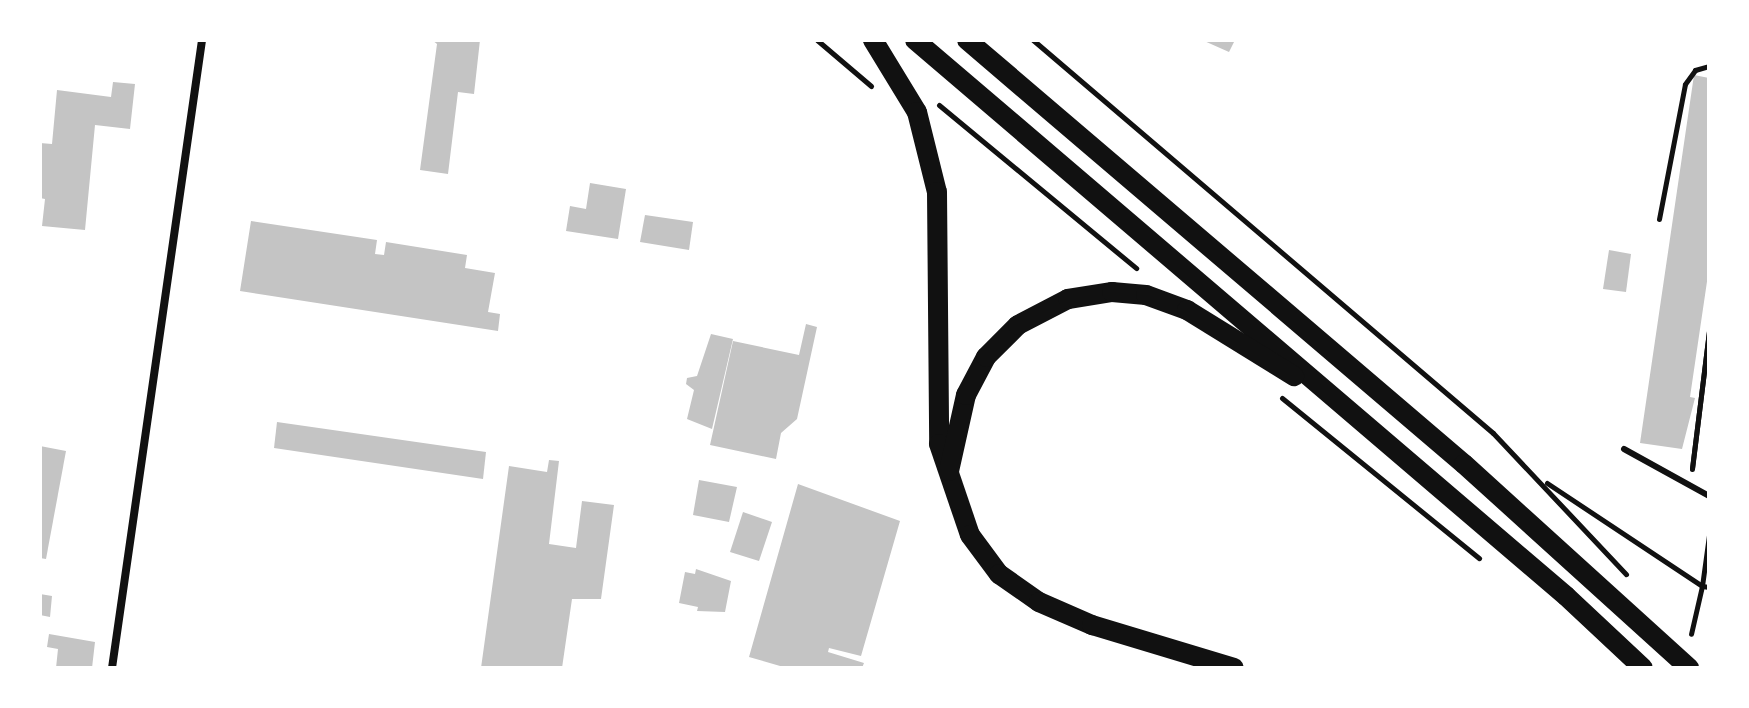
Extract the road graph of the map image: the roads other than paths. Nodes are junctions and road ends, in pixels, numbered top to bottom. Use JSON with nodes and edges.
{"nodes":[{"id":1,"x":202,"y":40,"type":"edge"},
{"id":2,"x":873,"y":40,"type":"edge"},
{"id":3,"x":915,"y":40,"type":"edge"},
{"id":4,"x":967,"y":40,"type":"edge"},
{"id":5,"x":1353,"y":414,"type":"junction"},
{"id":6,"x":1624,"y":449,"type":"dead end"},
{"id":7,"x":949,"y":471,"type":"junction"},
{"id":8,"x":1709,"y":496,"type":"edge"},
{"id":9,"x":112,"y":668,"type":"edge"},
{"id":10,"x":1234,"y":668,"type":"edge"},
{"id":11,"x":1643,"y":668,"type":"edge"},
{"id":12,"x":1689,"y":668,"type":"edge"}],
"edges":[{"from":1,"to":9,"type":"street"},
{"from":2,"to":7,"type":"main road"},
{"from":3,"to":5,"type":"main road"},
{"from":4,"to":12,"type":"main road"},
{"from":5,"to":7,"type":"main road"},
{"from":5,"to":11,"type":"main road"},
{"from":6,"to":8,"type":"lane"},
{"from":7,"to":10,"type":"main road"}]}
